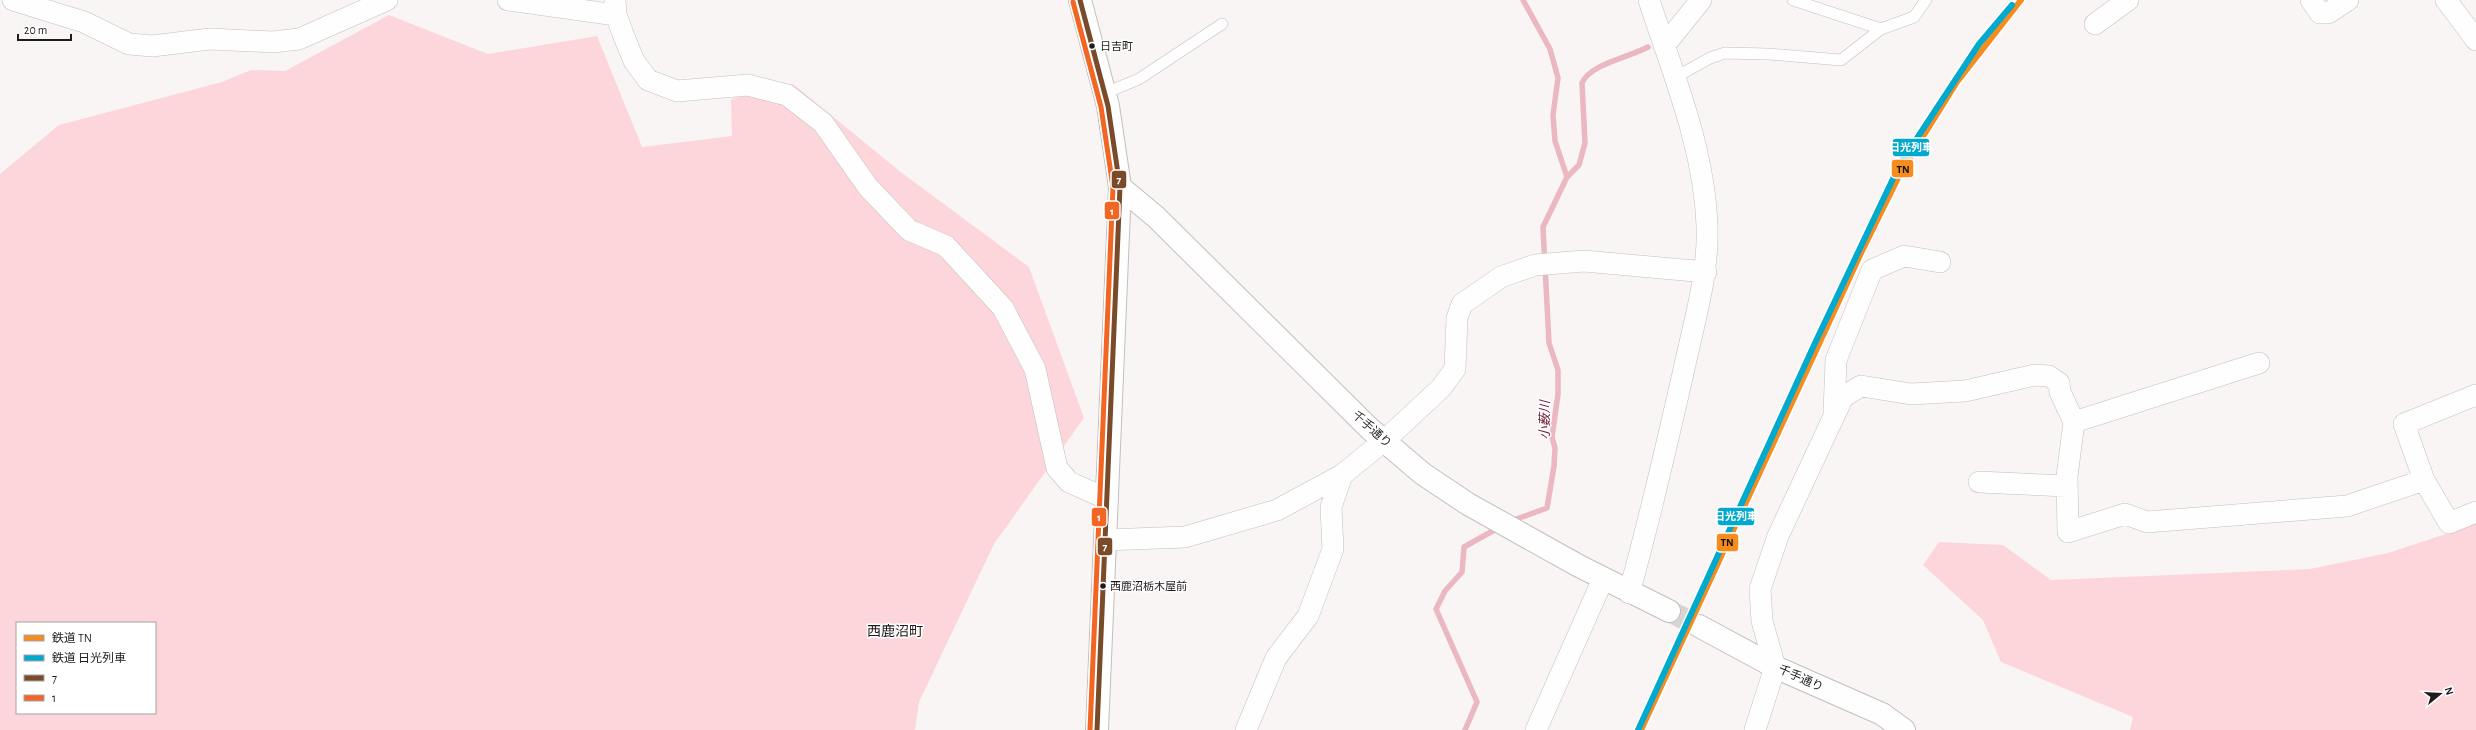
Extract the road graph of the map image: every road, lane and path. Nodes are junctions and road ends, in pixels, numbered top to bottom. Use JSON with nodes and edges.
{"nodes":[{"id":1,"x":13,"y":0,"type":"edge"},
{"id":2,"x":387,"y":0,"type":"edge"},
{"id":3,"x":508,"y":0,"type":"edge"},
{"id":4,"x":1080,"y":0,"type":"edge"},
{"id":5,"x":1649,"y":0,"type":"edge"},
{"id":6,"x":1701,"y":0,"type":"edge"},
{"id":7,"x":1793,"y":0,"type":"edge"},
{"id":8,"x":1926,"y":0,"type":"edge"},
{"id":9,"x":2128,"y":0,"type":"edge"},
{"id":10,"x":2311,"y":0,"type":"edge"},
{"id":11,"x":2348,"y":0,"type":"edge"},
{"id":12,"x":2446,"y":0,"type":"edge"},
{"id":13,"x":616,"y":7,"type":"edge"},
{"id":14,"x":1222,"y":24,"type":"dead end"},
{"id":15,"x":2095,"y":24,"type":"dead end"},
{"id":16,"x":1881,"y":29,"type":"junction"},
{"id":17,"x":2476,"y":40,"type":"edge"},
{"id":18,"x":1664,"y":46,"type":"junction"},
{"id":19,"x":1674,"y":78,"type":"junction"},
{"id":20,"x":1105,"y":93,"type":"junction"},
{"id":21,"x":1120,"y":187,"type":"junction"},
{"id":22,"x":1940,"y":262,"type":"dead end"},
{"id":23,"x":1706,"y":272,"type":"junction"},
{"id":24,"x":2260,"y":363,"type":"dead end"},
{"id":25,"x":2476,"y":395,"type":"edge"},
{"id":26,"x":1833,"y":417,"type":"junction"},
{"id":27,"x":2074,"y":422,"type":"junction"},
{"id":28,"x":1385,"y":440,"type":"junction"},
{"id":29,"x":1342,"y":475,"type":"junction"},
{"id":30,"x":2424,"y":480,"type":"junction"},
{"id":31,"x":1979,"y":482,"type":"dead end"},
{"id":32,"x":2067,"y":486,"type":"junction"},
{"id":33,"x":1107,"y":499,"type":"junction"},
{"id":34,"x":2476,"y":512,"type":"edge"},
{"id":35,"x":1105,"y":540,"type":"junction"},
{"id":36,"x":1603,"y":579,"type":"junction"},
{"id":37,"x":1629,"y":593,"type":"junction"},
{"id":38,"x":1669,"y":611,"type":"tunnel mouth"},
{"id":39,"x":1699,"y":626,"type":"tunnel mouth"},
{"id":40,"x":1774,"y":667,"type":"junction"},
{"id":41,"x":1097,"y":730,"type":"edge"},
{"id":42,"x":1246,"y":730,"type":"edge"},
{"id":43,"x":1536,"y":730,"type":"edge"},
{"id":44,"x":1755,"y":730,"type":"edge"},
{"id":45,"x":1904,"y":730,"type":"edge"}],
"edges":[{"from":1,"to":2,"type":"street"},
{"from":3,"to":13,"type":"street"},
{"from":4,"to":20,"type":"street"},
{"from":5,"to":18,"type":"street"},
{"from":6,"to":18,"type":"street"},
{"from":7,"to":16,"type":"lane"},
{"from":8,"to":16,"type":"lane"},
{"from":9,"to":15,"type":"street"},
{"from":10,"to":11,"type":"street"},
{"from":12,"to":17,"type":"street"},
{"from":13,"to":33,"type":"street"},
{"from":14,"to":20,"type":"lane"},
{"from":16,"to":19,"type":"lane"},
{"from":18,"to":19,"type":"street"},
{"from":19,"to":23,"type":"street"},
{"from":20,"to":21,"type":"street"},
{"from":21,"to":28,"type":"street","name":"千手通り"},
{"from":21,"to":33,"type":"street"},
{"from":22,"to":26,"type":"street"},
{"from":23,"to":28,"type":"street"},
{"from":23,"to":37,"type":"street"},
{"from":24,"to":27,"type":"street"},
{"from":25,"to":30,"type":"street"},
{"from":26,"to":27,"type":"street"},
{"from":26,"to":40,"type":"street"},
{"from":27,"to":32,"type":"street"},
{"from":28,"to":29,"type":"street"},
{"from":28,"to":36,"type":"street","name":"千手通り"},
{"from":29,"to":35,"type":"street"},
{"from":29,"to":42,"type":"street"},
{"from":30,"to":32,"type":"street"},
{"from":30,"to":34,"type":"street"},
{"from":31,"to":32,"type":"street"},
{"from":33,"to":35,"type":"street"},
{"from":35,"to":41,"type":"street"},
{"from":36,"to":37,"type":"street","name":"千手通り"},
{"from":36,"to":43,"type":"street"},
{"from":37,"to":38,"type":"street","name":"千手通り"},
{"from":39,"to":40,"type":"street","name":"千手通り"},
{"from":40,"to":44,"type":"street"},
{"from":40,"to":45,"type":"street","name":"千手通り"}]}
